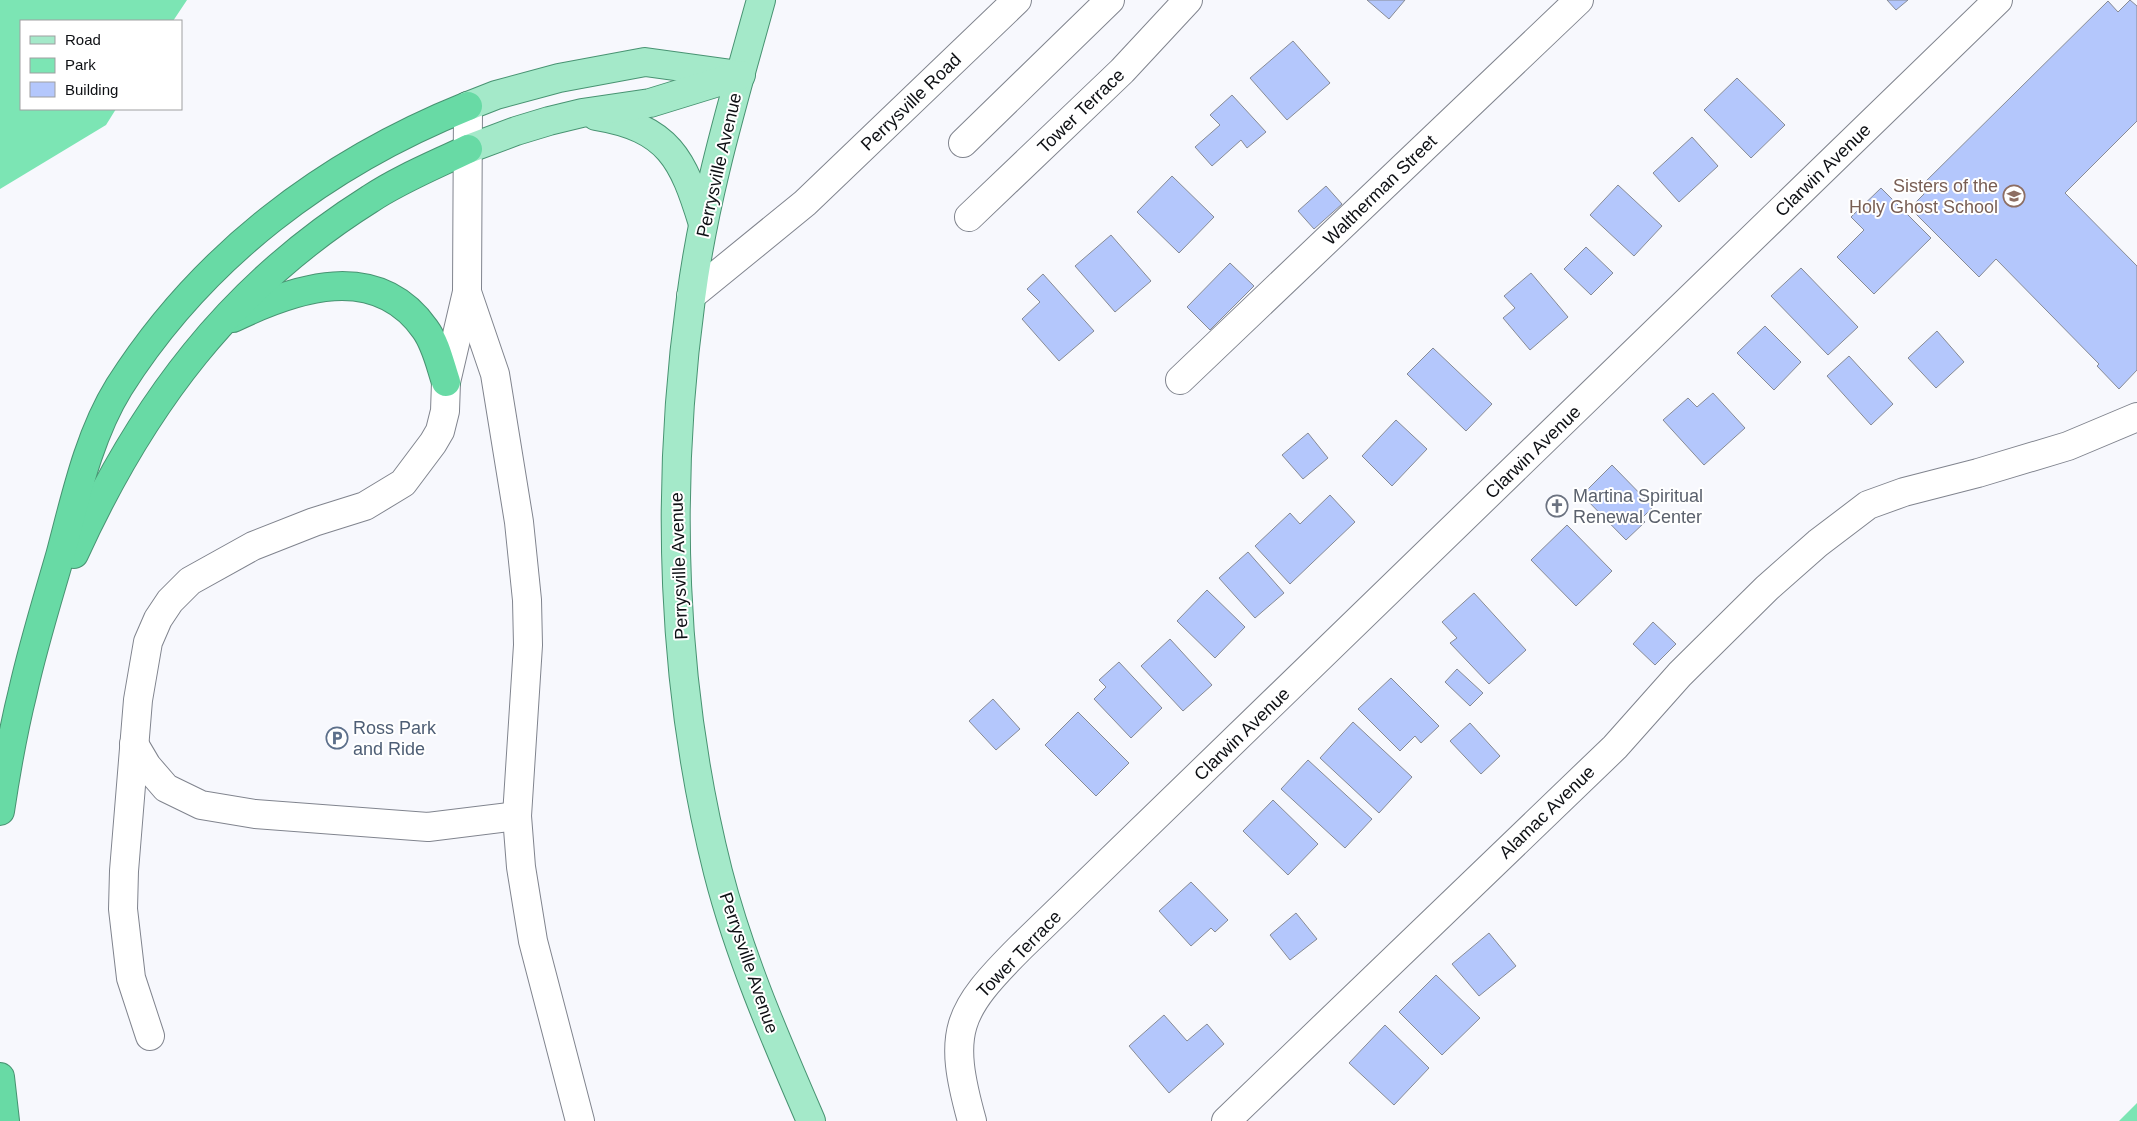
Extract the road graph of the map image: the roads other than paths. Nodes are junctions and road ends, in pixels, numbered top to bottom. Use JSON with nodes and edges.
{"nodes":[{"id":1,"x":761,"y":0,"type":"edge"},
{"id":2,"x":1017,"y":0,"type":"edge"},
{"id":3,"x":1110,"y":0,"type":"edge"},
{"id":4,"x":1188,"y":0,"type":"edge"},
{"id":5,"x":1579,"y":0,"type":"edge"},
{"id":6,"x":1998,"y":0,"type":"edge"},
{"id":7,"x":741,"y":75,"type":"junction"},
{"id":8,"x":468,"y":106,"type":"junction"},
{"id":9,"x":582,"y":114,"type":"junction"},
{"id":10,"x":963,"y":143,"type":"dead end"},
{"id":11,"x":468,"y":150,"type":"junction"},
{"id":12,"x":970,"y":217,"type":"dead end"},
{"id":13,"x":704,"y":225,"type":"junction"},
{"id":14,"x":467,"y":292,"type":"junction"},
{"id":15,"x":691,"y":296,"type":"junction"},
{"id":16,"x":216,"y":326,"type":"junction"},
{"id":17,"x":1180,"y":380,"type":"dead end"},
{"id":18,"x":446,"y":382,"type":"junction"},
{"id":19,"x":2137,"y":416,"type":"edge"},
{"id":20,"x":41,"y":626,"type":"junction"},
{"id":21,"x":134,"y":744,"type":"junction"},
{"id":22,"x":0,"y":811,"type":"edge"},
{"id":23,"x":517,"y":816,"type":"junction"},
{"id":24,"x":1067,"y":904,"type":"joint"},
{"id":25,"x":150,"y":1036,"type":"dead end"},
{"id":26,"x":0,"y":1076,"type":"edge"},
{"id":27,"x":5,"y":1121,"type":"edge"},
{"id":28,"x":580,"y":1121,"type":"edge"},
{"id":29,"x":811,"y":1121,"type":"edge"},
{"id":30,"x":972,"y":1121,"type":"edge"},
{"id":31,"x":1226,"y":1121,"type":"edge"}],
"edges":[{"from":1,"to":7,"type":"main road","name":"Perrysville Avenue"},
{"from":2,"to":15,"type":"street","name":"Perrysville Road"},
{"from":3,"to":10,"type":"street"},
{"from":4,"to":12,"type":"street","name":"Tower Terrace"},
{"from":5,"to":17,"type":"street","name":"Waltherman Street"},
{"from":6,"to":24,"type":"street","name":"Clarwin Avenue"},
{"from":7,"to":8,"type":"main road"},
{"from":7,"to":9,"type":"main road"},
{"from":7,"to":13,"type":"main road","name":"Perrysville Avenue"},
{"from":8,"to":11,"type":"street"},
{"from":8,"to":20,"type":"highway"},
{"from":9,"to":11,"type":"main road"},
{"from":9,"to":13,"type":"main road"},
{"from":11,"to":14,"type":"street"},
{"from":11,"to":16,"type":"highway"},
{"from":13,"to":15,"type":"main road","name":"Perrysville Avenue"},
{"from":14,"to":18,"type":"street"},
{"from":14,"to":23,"type":"street"},
{"from":15,"to":29,"type":"main road","name":"Perrysville Avenue"},
{"from":16,"to":18,"type":"highway"},
{"from":16,"to":20,"type":"highway"},
{"from":18,"to":21,"type":"street"},
{"from":19,"to":31,"type":"street","name":"Alamac Avenue"},
{"from":20,"to":22,"type":"highway"},
{"from":21,"to":23,"type":"street"},
{"from":21,"to":25,"type":"street"},
{"from":23,"to":28,"type":"street"},
{"from":24,"to":30,"type":"street","name":"Tower Terrace"},
{"from":26,"to":27,"type":"highway"}]}
